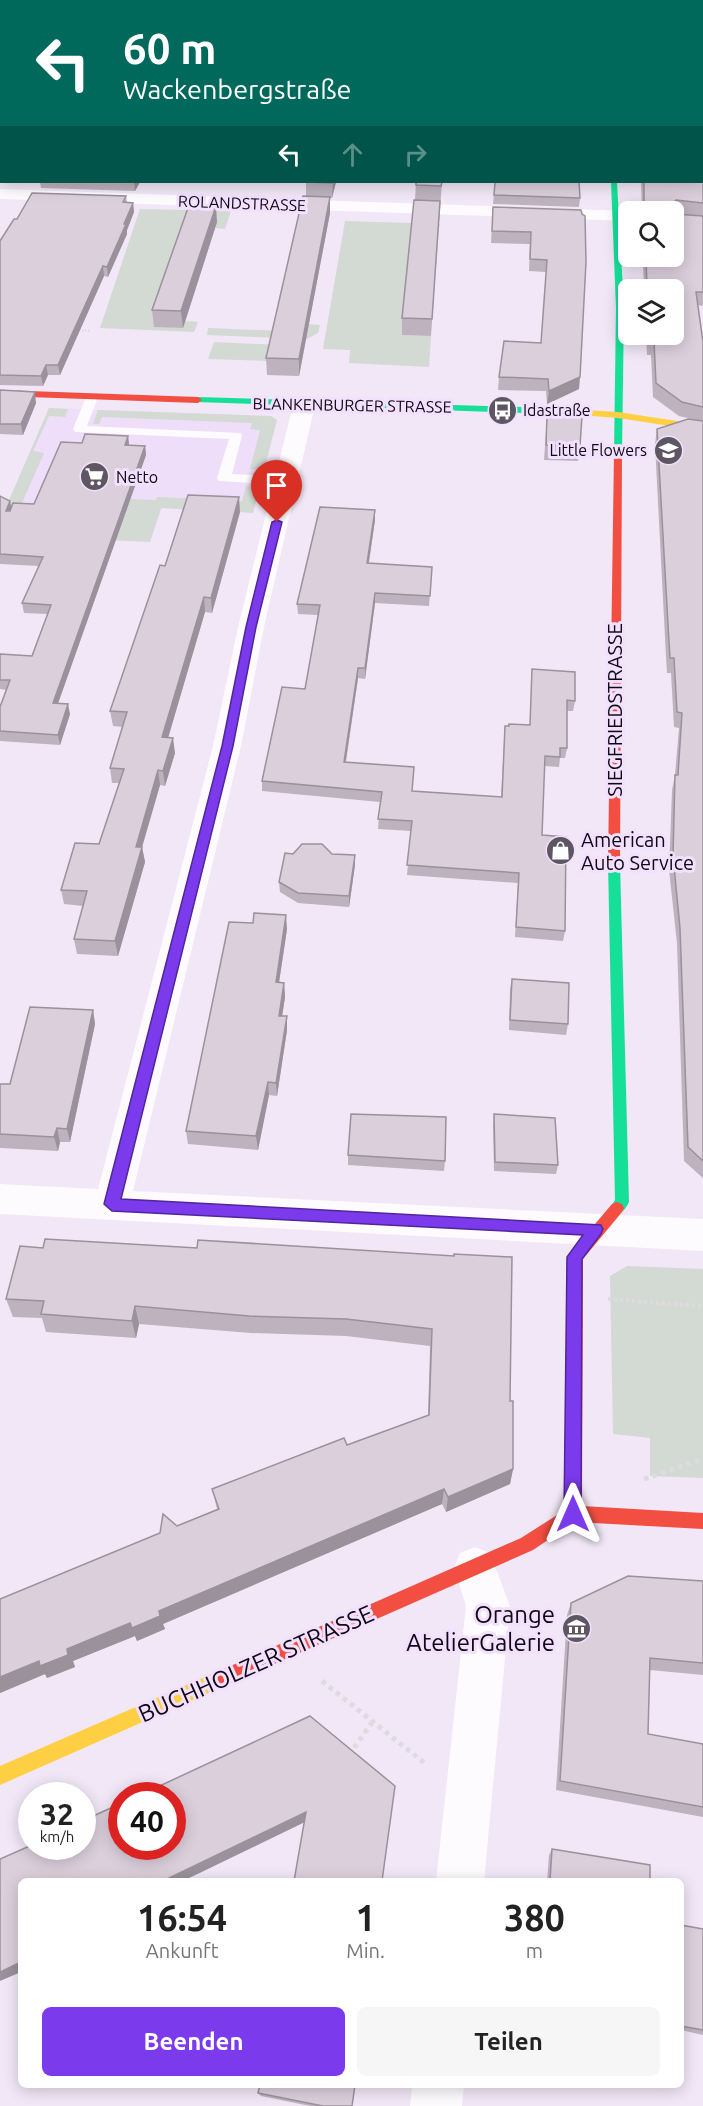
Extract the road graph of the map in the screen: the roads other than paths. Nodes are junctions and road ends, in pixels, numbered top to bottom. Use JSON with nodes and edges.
{"nodes":[{"id":1,"x":614,"y":183,"type":"edge"},
{"id":2,"x":9,"y":190,"type":"edge"},
{"id":3,"x":618,"y":201,"type":"edge"},
{"id":4,"x":0,"y":213,"type":"edge"},
{"id":5,"x":618,"y":215,"type":"edge"},
{"id":6,"x":620,"y":267,"type":"edge"},
{"id":7,"x":0,"y":393,"type":"edge"},
{"id":8,"x":92,"y":397,"type":"junction"},
{"id":9,"x":304,"y":405,"type":"junction"},
{"id":10,"x":618,"y":415,"type":"junction"},
{"id":11,"x":703,"y":428,"type":"edge"},
{"id":12,"x":287,"y":481,"type":"junction"},
{"id":13,"x":0,"y":1198,"type":"edge"},
{"id":14,"x":112,"y":1204,"type":"junction"},
{"id":15,"x":596,"y":1229,"type":"junction"},
{"id":16,"x":703,"y":1235,"type":"edge"},
{"id":17,"x":573,"y":1514,"type":"junction"},
{"id":18,"x":703,"y":1521,"type":"edge"},
{"id":19,"x":474,"y":1568,"type":"junction"},
{"id":20,"x":0,"y":1776,"type":"edge"},
{"id":21,"x":460,"y":1878,"type":"edge"},
{"id":22,"x":438,"y":2088,"type":"edge"},
{"id":23,"x":436,"y":2106,"type":"edge"}],
"edges":[{"from":1,"to":3,"type":"street","name":"SIEGFRIEDSTRASSE"},
{"from":2,"to":4,"type":"street"},
{"from":2,"to":5,"type":"street","name":"ROLANDSTRASSE"},
{"from":6,"to":10,"type":"street","name":"SIEGFRIEDSTRASSE"},
{"from":7,"to":8,"type":"street","name":"BLANKENBURGER STRASSE"},
{"from":8,"to":9,"type":"street","name":"BLANKENBURGER STRASSE"},
{"from":8,"to":12,"type":"lane"},
{"from":9,"to":10,"type":"street","name":"BLANKENBURGER STRASSE"},
{"from":9,"to":12,"type":"street"},
{"from":10,"to":11,"type":"street","name":"BLANKENBURGER STRASSE"},
{"from":10,"to":15,"type":"street","name":"SIEGFRIEDSTRASSE"},
{"from":12,"to":14,"type":"street"},
{"from":13,"to":14,"type":"street"},
{"from":14,"to":15,"type":"street"},
{"from":15,"to":16,"type":"street"},
{"from":15,"to":17,"type":"street","name":"SIEGFRIEDSTRASSE"},
{"from":17,"to":18,"type":"street"},
{"from":17,"to":19,"type":"street","name":"BUCHHOLZER STRASSE"},
{"from":19,"to":20,"type":"street","name":"BUCHHOLZER STRASSE"},
{"from":19,"to":21,"type":"street"},
{"from":22,"to":23,"type":"street"}]}
